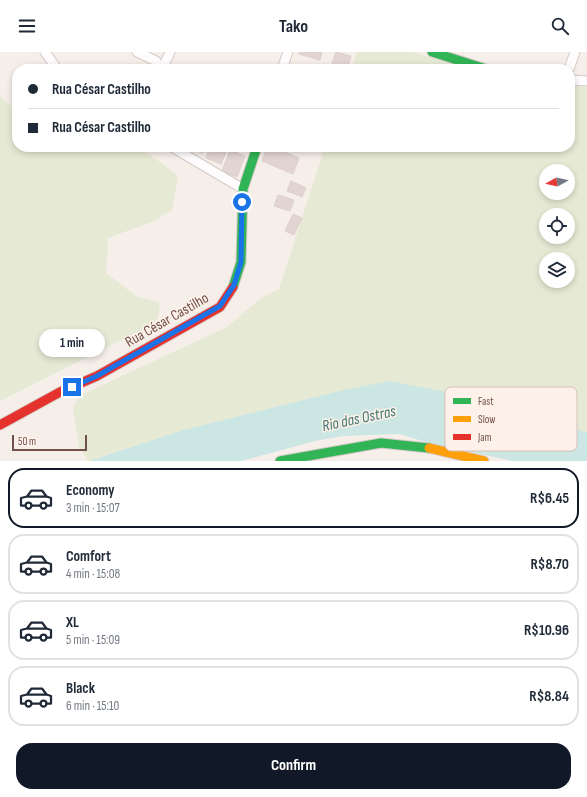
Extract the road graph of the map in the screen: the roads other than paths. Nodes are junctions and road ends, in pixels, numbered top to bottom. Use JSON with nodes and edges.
{"nodes":[{"id":1,"x":45,"y":52,"type":"edge"},
{"id":2,"x":137,"y":52,"type":"edge"},
{"id":3,"x":170,"y":52,"type":"edge"},
{"id":4,"x":288,"y":52,"type":"edge"},
{"id":5,"x":432,"y":52,"type":"edge"},
{"id":6,"x":575,"y":52,"type":"edge"},
{"id":7,"x":156,"y":61,"type":"dead end"},
{"id":8,"x":52,"y":64,"type":"edge"},
{"id":9,"x":164,"y":64,"type":"edge"},
{"id":10,"x":284,"y":64,"type":"edge"},
{"id":11,"x":470,"y":64,"type":"edge"},
{"id":12,"x":571,"y":64,"type":"edge"},
{"id":13,"x":575,"y":80,"type":"edge"},
{"id":14,"x":587,"y":81,"type":"edge"},
{"id":15,"x":180,"y":152,"type":"edge"},
{"id":16,"x":254,"y":152,"type":"edge"},
{"id":17,"x":242,"y":189,"type":"junction"},
{"id":18,"x":0,"y":425,"type":"edge"},
{"id":19,"x":280,"y":461,"type":"edge"},
{"id":20,"x":484,"y":461,"type":"edge"}],
"edges":[{"from":1,"to":8,"type":"street"},
{"from":2,"to":7,"type":"street"},
{"from":3,"to":9,"type":"street"},
{"from":4,"to":10,"type":"street"},
{"from":5,"to":11,"type":"street"},
{"from":6,"to":12,"type":"street"},
{"from":13,"to":14,"type":"street"},
{"from":15,"to":17,"type":"street"},
{"from":16,"to":17,"type":"street","name":"Rua César Castilho"},
{"from":17,"to":18,"type":"street","name":"Rua César Castilho"},
{"from":19,"to":20,"type":"street"}]}
